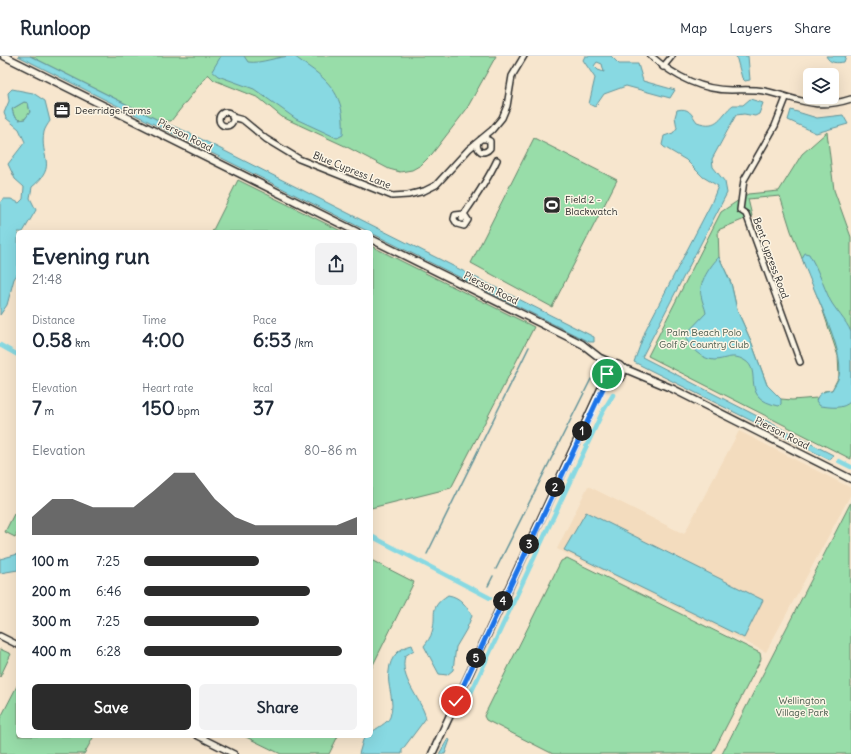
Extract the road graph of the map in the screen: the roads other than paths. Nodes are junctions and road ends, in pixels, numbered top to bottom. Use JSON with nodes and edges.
{"nodes":[{"id":1,"x":4,"y":56,"type":"edge"},
{"id":2,"x":524,"y":56,"type":"edge"},
{"id":3,"x":651,"y":56,"type":"edge"},
{"id":4,"x":672,"y":56,"type":"edge"},
{"id":5,"x":664,"y":67,"type":"junction"},
{"id":6,"x":786,"y":98,"type":"junction"},
{"id":7,"x":851,"y":99,"type":"edge"},
{"id":8,"x":232,"y":117,"type":"dead end"},
{"id":9,"x":497,"y":160,"type":"dead end"},
{"id":10,"x":463,"y":216,"type":"dead end"},
{"id":11,"x":353,"y":230,"type":"edge"},
{"id":12,"x":373,"y":240,"type":"edge"},
{"id":13,"x":600,"y":358,"type":"junction"},
{"id":14,"x":800,"y":362,"type":"dead end"},
{"id":15,"x":614,"y":364,"type":"junction"},
{"id":16,"x":623,"y":368,"type":"junction"},
{"id":17,"x":607,"y":373,"type":"junction"},
{"id":18,"x":638,"y":375,"type":"junction"},
{"id":19,"x":623,"y":376,"type":"junction"},
{"id":20,"x":613,"y":381,"type":"junction"},
{"id":21,"x":603,"y":388,"type":"junction"},
{"id":22,"x":851,"y":478,"type":"edge"},
{"id":23,"x":0,"y":636,"type":"edge"},
{"id":24,"x":16,"y":644,"type":"edge"},
{"id":25,"x":202,"y":738,"type":"edge"},
{"id":26,"x":234,"y":754,"type":"edge"},
{"id":27,"x":432,"y":754,"type":"edge"}],
"edges":[{"from":1,"to":11,"type":"street","name":"Pierson Road"},
{"from":2,"to":8,"type":"street","name":"Blue Cypress Lane"},
{"from":3,"to":5,"type":"street"},
{"from":4,"to":5,"type":"street"},
{"from":5,"to":6,"type":"street"},
{"from":6,"to":7,"type":"street"},
{"from":6,"to":14,"type":"street","name":"Bent Cypress Road"},
{"from":9,"to":10,"type":"street"},
{"from":12,"to":13,"type":"street","name":"Pierson Road"},
{"from":13,"to":15,"type":"street","name":"Pierson Road"},
{"from":13,"to":17,"type":"street","name":"Pierson Road"},
{"from":15,"to":16,"type":"street"},
{"from":15,"to":17,"type":"street"},
{"from":16,"to":18,"type":"street","name":"Pierson Road"},
{"from":16,"to":19,"type":"street"},
{"from":17,"to":20,"type":"street"},
{"from":17,"to":21,"type":"street"},
{"from":18,"to":19,"type":"street","name":"Pierson Road"},
{"from":18,"to":22,"type":"street","name":"Pierson Road"},
{"from":19,"to":20,"type":"street"},
{"from":20,"to":21,"type":"street"},
{"from":21,"to":27,"type":"street"},
{"from":23,"to":24,"type":"street"},
{"from":25,"to":26,"type":"street"}]}
